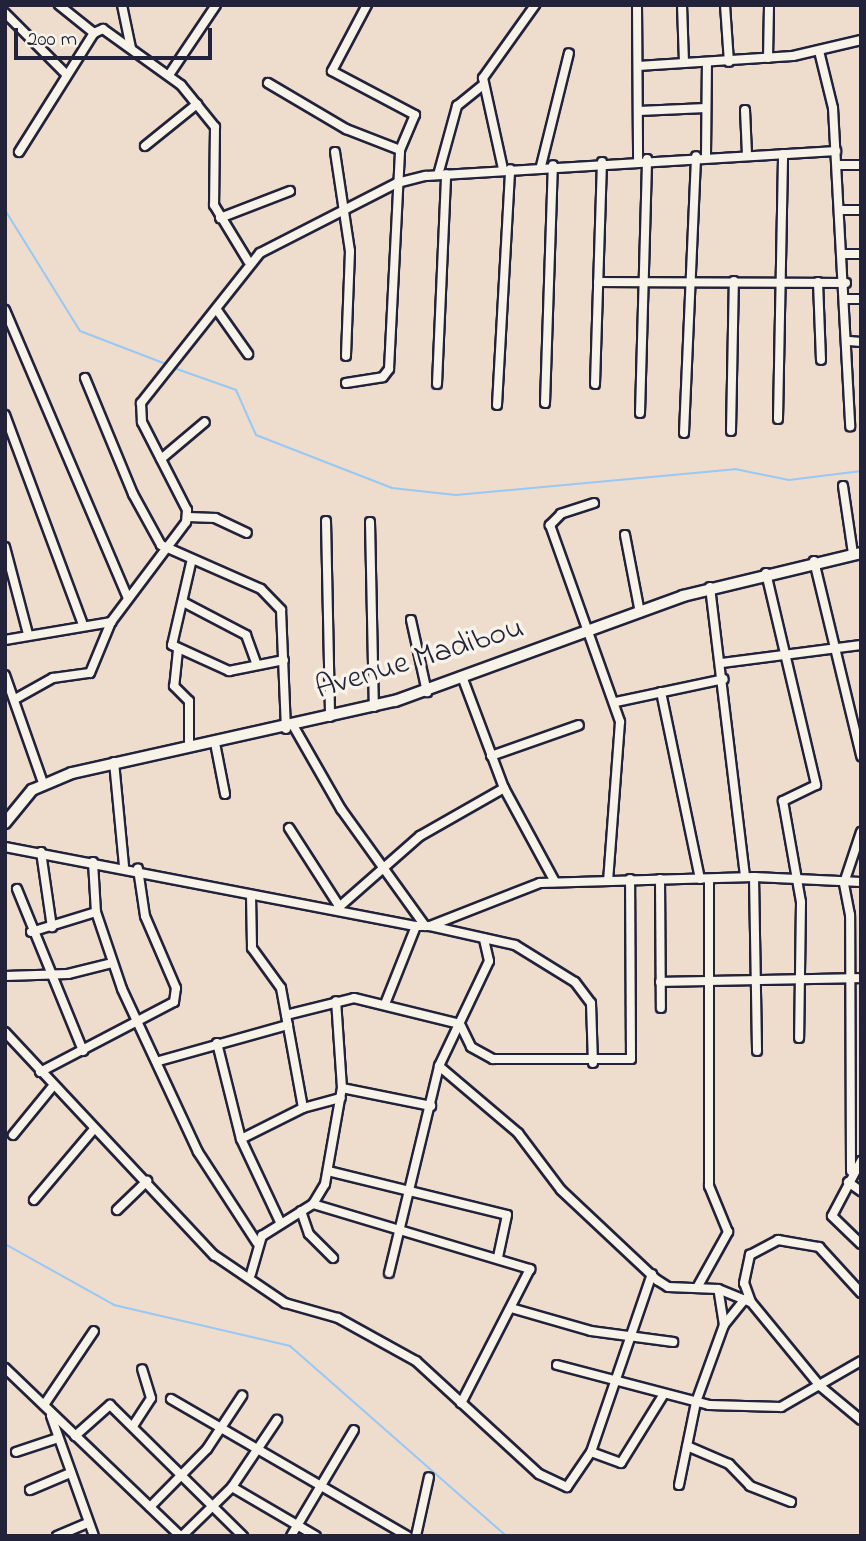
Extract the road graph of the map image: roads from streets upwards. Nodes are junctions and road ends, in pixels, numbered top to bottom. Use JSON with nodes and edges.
{"nodes":[{"id":1,"x":59,"y":5,"type":"edge"},
{"id":2,"x":122,"y":5,"type":"edge"},
{"id":3,"x":216,"y":5,"type":"edge"},
{"id":4,"x":367,"y":5,"type":"edge"},
{"id":5,"x":535,"y":5,"type":"edge"},
{"id":6,"x":637,"y":5,"type":"edge"},
{"id":7,"x":682,"y":5,"type":"edge"},
{"id":8,"x":725,"y":5,"type":"edge"},
{"id":9,"x":769,"y":5,"type":"edge"},
{"id":10,"x":5,"y":14,"type":"edge"},
{"id":11,"x":94,"y":33,"type":"junction"},
{"id":12,"x":861,"y":40,"type":"edge"},
{"id":13,"x":131,"y":48,"type":"junction"},
{"id":14,"x":819,"y":51,"type":"junction"},
{"id":15,"x":569,"y":53,"type":"dead end"},
{"id":16,"x":768,"y":58,"type":"junction"},
{"id":17,"x":729,"y":62,"type":"junction"},
{"id":18,"x":707,"y":63,"type":"junction"},
{"id":19,"x":684,"y":64,"type":"junction"},
{"id":20,"x":638,"y":66,"type":"junction"},
{"id":21,"x":66,"y":74,"type":"junction"},
{"id":22,"x":169,"y":75,"type":"junction"},
{"id":23,"x":268,"y":83,"type":"dead end"},
{"id":24,"x":482,"y":86,"type":"junction"},
{"id":25,"x":197,"y":104,"type":"junction"},
{"id":26,"x":706,"y":108,"type":"junction"},
{"id":27,"x":746,"y":110,"type":"dead end"},
{"id":28,"x":639,"y":111,"type":"junction"},
{"id":29,"x":145,"y":146,"type":"dead end"},
{"id":30,"x":400,"y":150,"type":"junction"},
{"id":31,"x":836,"y":151,"type":"junction"},
{"id":32,"x":19,"y":152,"type":"dead end"},
{"id":33,"x":335,"y":152,"type":"dead end"},
{"id":34,"x":783,"y":153,"type":"junction"},
{"id":35,"x":747,"y":154,"type":"junction"},
{"id":36,"x":696,"y":156,"type":"junction"},
{"id":37,"x":706,"y":156,"type":"junction"},
{"id":38,"x":642,"y":159,"type":"junction"},
{"id":39,"x":602,"y":162,"type":"junction"},
{"id":40,"x":553,"y":165,"type":"junction"},
{"id":41,"x":837,"y":165,"type":"junction"},
{"id":42,"x":861,"y":165,"type":"edge"},
{"id":43,"x":541,"y":166,"type":"junction"},
{"id":44,"x":507,"y":169,"type":"junction"},
{"id":45,"x":442,"y":174,"type":"junction"},
{"id":46,"x":397,"y":183,"type":"junction"},
{"id":47,"x":289,"y":191,"type":"dead end"},
{"id":48,"x":841,"y":210,"type":"junction"},
{"id":49,"x":861,"y":210,"type":"edge"},
{"id":50,"x":347,"y":211,"type":"junction"},
{"id":51,"x":220,"y":218,"type":"junction"},
{"id":52,"x":844,"y":254,"type":"junction"},
{"id":53,"x":861,"y":254,"type":"edge"},
{"id":54,"x":248,"y":261,"type":"junction"},
{"id":55,"x":687,"y":281,"type":"junction"},
{"id":56,"x":734,"y":281,"type":"junction"},
{"id":57,"x":776,"y":281,"type":"junction"},
{"id":58,"x":598,"y":282,"type":"junction"},
{"id":59,"x":642,"y":282,"type":"junction"},
{"id":60,"x":818,"y":282,"type":"junction"},
{"id":61,"x":846,"y":283,"type":"junction"},
{"id":62,"x":847,"y":299,"type":"junction"},
{"id":63,"x":861,"y":299,"type":"edge"},
{"id":64,"x":5,"y":310,"type":"edge"},
{"id":65,"x":217,"y":310,"type":"junction"},
{"id":66,"x":849,"y":341,"type":"junction"},
{"id":67,"x":861,"y":341,"type":"edge"},
{"id":68,"x":248,"y":354,"type":"dead end"},
{"id":69,"x":346,"y":356,"type":"dead end"},
{"id":70,"x":821,"y":360,"type":"dead end"},
{"id":71,"x":85,"y":378,"type":"dead end"},
{"id":72,"x":346,"y":383,"type":"dead end"},
{"id":73,"x":437,"y":384,"type":"dead end"},
{"id":74,"x":595,"y":384,"type":"dead end"},
{"id":75,"x":851,"y":386,"type":"junction"},
{"id":76,"x":861,"y":386,"type":"edge"},
{"id":77,"x":545,"y":403,"type":"dead end"},
{"id":78,"x":497,"y":405,"type":"dead end"},
{"id":79,"x":640,"y":414,"type":"dead end"},
{"id":80,"x":5,"y":415,"type":"edge"},
{"id":81,"x":778,"y":419,"type":"dead end"},
{"id":82,"x":205,"y":422,"type":"dead end"},
{"id":83,"x":850,"y":427,"type":"dead end"},
{"id":84,"x":731,"y":431,"type":"dead end"},
{"id":85,"x":684,"y":433,"type":"dead end"},
{"id":86,"x":161,"y":459,"type":"junction"},
{"id":87,"x":844,"y":486,"type":"dead end"},
{"id":88,"x":594,"y":503,"type":"dead end"},
{"id":89,"x":188,"y":517,"type":"junction"},
{"id":90,"x":326,"y":522,"type":"dead end"},
{"id":91,"x":370,"y":522,"type":"dead end"},
{"id":92,"x":247,"y":533,"type":"dead end"},
{"id":93,"x":625,"y":535,"type":"dead end"},
{"id":94,"x":5,"y":547,"type":"edge"},
{"id":95,"x":168,"y":551,"type":"junction"},
{"id":96,"x":857,"y":554,"type":"edge"},
{"id":97,"x":814,"y":561,"type":"junction"},
{"id":98,"x":191,"y":563,"type":"junction"},
{"id":99,"x":766,"y":573,"type":"junction"},
{"id":100,"x":710,"y":587,"type":"junction"},
{"id":101,"x":128,"y":598,"type":"junction"},
{"id":102,"x":185,"y":603,"type":"junction"},
{"id":103,"x":640,"y":613,"type":"junction"},
{"id":104,"x":411,"y":620,"type":"dead end"},
{"id":105,"x":111,"y":622,"type":"junction"},
{"id":106,"x":83,"y":625,"type":"junction"},
{"id":107,"x":588,"y":632,"type":"junction"},
{"id":108,"x":28,"y":635,"type":"junction"},
{"id":109,"x":5,"y":640,"type":"edge"},
{"id":110,"x":861,"y":645,"type":"edge"},
{"id":111,"x":839,"y":648,"type":"junction"},
{"id":112,"x":178,"y":650,"type":"junction"},
{"id":113,"x":783,"y":656,"type":"junction"},
{"id":114,"x":284,"y":660,"type":"junction"},
{"id":115,"x":256,"y":662,"type":"junction"},
{"id":116,"x":722,"y":663,"type":"junction"},
{"id":117,"x":5,"y":675,"type":"edge"},
{"id":118,"x":463,"y":679,"type":"junction"},
{"id":119,"x":724,"y":679,"type":"junction"},
{"id":120,"x":427,"y":692,"type":"junction"},
{"id":121,"x":661,"y":692,"type":"junction"},
{"id":122,"x":17,"y":698,"type":"junction"},
{"id":123,"x":616,"y":702,"type":"junction"},
{"id":124,"x":374,"y":707,"type":"junction"},
{"id":125,"x":330,"y":717,"type":"junction"},
{"id":126,"x":579,"y":725,"type":"dead end"},
{"id":127,"x":290,"y":728,"type":"junction"},
{"id":128,"x":215,"y":743,"type":"junction"},
{"id":129,"x":189,"y":747,"type":"junction"},
{"id":130,"x":860,"y":751,"type":"edge"},
{"id":131,"x":491,"y":756,"type":"junction"},
{"id":132,"x":114,"y":762,"type":"junction"},
{"id":133,"x":43,"y":783,"type":"junction"},
{"id":134,"x":504,"y":788,"type":"junction"},
{"id":135,"x":225,"y":794,"type":"dead end"},
{"id":136,"x":5,"y":823,"type":"edge"},
{"id":137,"x":289,"y":828,"type":"dead end"},
{"id":138,"x":861,"y":832,"type":"edge"},
{"id":139,"x":5,"y":847,"type":"edge"},
{"id":140,"x":41,"y":852,"type":"junction"},
{"id":141,"x":93,"y":862,"type":"junction"},
{"id":142,"x":124,"y":866,"type":"junction"},
{"id":143,"x":382,"y":868,"type":"junction"},
{"id":144,"x":138,"y":869,"type":"junction"},
{"id":145,"x":749,"y":877,"type":"junction"},
{"id":146,"x":630,"y":879,"type":"junction"},
{"id":147,"x":660,"y":879,"type":"junction"},
{"id":148,"x":704,"y":879,"type":"junction"},
{"id":149,"x":608,"y":880,"type":"junction"},
{"id":150,"x":799,"y":880,"type":"junction"},
{"id":151,"x":555,"y":883,"type":"junction"},
{"id":152,"x":844,"y":883,"type":"junction"},
{"id":153,"x":859,"y":884,"type":"edge"},
{"id":154,"x":17,"y":889,"type":"dead end"},
{"id":155,"x":251,"y":895,"type":"junction"},
{"id":156,"x":339,"y":907,"type":"junction"},
{"id":157,"x":96,"y":912,"type":"junction"},
{"id":158,"x":424,"y":926,"type":"junction"},
{"id":159,"x":52,"y":927,"type":"junction"},
{"id":160,"x":31,"y":932,"type":"junction"},
{"id":161,"x":484,"y":939,"type":"junction"},
{"id":162,"x":112,"y":962,"type":"junction"},
{"id":163,"x":48,"y":974,"type":"junction"},
{"id":164,"x":5,"y":976,"type":"edge"},
{"id":165,"x":861,"y":978,"type":"edge"},
{"id":166,"x":847,"y":979,"type":"junction"},
{"id":167,"x":801,"y":980,"type":"junction"},
{"id":168,"x":660,"y":982,"type":"junction"},
{"id":169,"x":708,"y":982,"type":"junction"},
{"id":170,"x":757,"y":984,"type":"junction"},
{"id":171,"x":337,"y":1001,"type":"junction"},
{"id":172,"x":385,"y":1004,"type":"junction"},
{"id":173,"x":661,"y":1008,"type":"dead end"},
{"id":174,"x":286,"y":1015,"type":"junction"},
{"id":175,"x":141,"y":1022,"type":"junction"},
{"id":176,"x":460,"y":1024,"type":"junction"},
{"id":177,"x":288,"y":1025,"type":"junction"},
{"id":178,"x":5,"y":1032,"type":"edge"},
{"id":179,"x":799,"y":1038,"type":"dead end"},
{"id":180,"x":217,"y":1044,"type":"junction"},
{"id":181,"x":83,"y":1051,"type":"junction"},
{"id":182,"x":757,"y":1051,"type":"dead end"},
{"id":183,"x":159,"y":1061,"type":"junction"},
{"id":184,"x":593,"y":1063,"type":"junction"},
{"id":185,"x":439,"y":1066,"type":"junction"},
{"id":186,"x":40,"y":1073,"type":"junction"},
{"id":187,"x":53,"y":1086,"type":"junction"},
{"id":188,"x":851,"y":1086,"type":"junction"},
{"id":189,"x":861,"y":1086,"type":"edge"},
{"id":190,"x":341,"y":1093,"type":"junction"},
{"id":191,"x":431,"y":1106,"type":"junction"},
{"id":192,"x":303,"y":1108,"type":"junction"},
{"id":193,"x":94,"y":1129,"type":"junction"},
{"id":194,"x":13,"y":1135,"type":"dead end"},
{"id":195,"x":241,"y":1139,"type":"junction"},
{"id":196,"x":861,"y":1161,"type":"edge"},
{"id":197,"x":328,"y":1171,"type":"junction"},
{"id":198,"x":851,"y":1171,"type":"junction"},
{"id":199,"x":147,"y":1181,"type":"junction"},
{"id":200,"x":848,"y":1182,"type":"junction"},
{"id":201,"x":410,"y":1191,"type":"junction"},
{"id":202,"x":861,"y":1191,"type":"edge"},
{"id":203,"x":34,"y":1200,"type":"dead end"},
{"id":204,"x":313,"y":1204,"type":"junction"},
{"id":205,"x":117,"y":1210,"type":"dead end"},
{"id":206,"x":301,"y":1211,"type":"junction"},
{"id":207,"x":280,"y":1223,"type":"junction"},
{"id":208,"x":400,"y":1231,"type":"junction"},
{"id":209,"x":257,"y":1243,"type":"junction"},
{"id":210,"x":861,"y":1244,"type":"edge"},
{"id":211,"x":498,"y":1257,"type":"junction"},
{"id":212,"x":333,"y":1258,"type":"dead end"},
{"id":213,"x":389,"y":1273,"type":"dead end"},
{"id":214,"x":251,"y":1274,"type":"junction"},
{"id":215,"x":652,"y":1274,"type":"junction"},
{"id":216,"x":698,"y":1286,"type":"junction"},
{"id":217,"x":718,"y":1289,"type":"junction"},
{"id":218,"x":861,"y":1293,"type":"edge"},
{"id":219,"x":748,"y":1301,"type":"junction"},
{"id":220,"x":511,"y":1308,"type":"junction"},
{"id":221,"x":724,"y":1325,"type":"junction"},
{"id":222,"x":94,"y":1331,"type":"dead end"},
{"id":223,"x":626,"y":1336,"type":"junction"},
{"id":224,"x":673,"y":1342,"type":"dead end"},
{"id":225,"x":861,"y":1361,"type":"edge"},
{"id":226,"x":557,"y":1365,"type":"dead end"},
{"id":227,"x":5,"y":1368,"type":"edge"},
{"id":228,"x":142,"y":1369,"type":"dead end"},
{"id":229,"x":618,"y":1384,"type":"junction"},
{"id":230,"x":820,"y":1386,"type":"junction"},
{"id":231,"x":664,"y":1394,"type":"junction"},
{"id":232,"x":242,"y":1396,"type":"dead end"},
{"id":233,"x":171,"y":1399,"type":"dead end"},
{"id":234,"x":696,"y":1402,"type":"junction"},
{"id":235,"x":461,"y":1403,"type":"junction"},
{"id":236,"x":44,"y":1405,"type":"junction"},
{"id":237,"x":51,"y":1413,"type":"junction"},
{"id":238,"x":277,"y":1420,"type":"dead end"},
{"id":239,"x":861,"y":1420,"type":"edge"},
{"id":240,"x":133,"y":1426,"type":"junction"},
{"id":241,"x":222,"y":1430,"type":"junction"},
{"id":242,"x":354,"y":1430,"type":"dead end"},
{"id":243,"x":75,"y":1436,"type":"junction"},
{"id":244,"x":58,"y":1438,"type":"junction"},
{"id":245,"x":687,"y":1446,"type":"junction"},
{"id":246,"x":16,"y":1451,"type":"dead end"},
{"id":247,"x":257,"y":1452,"type":"junction"},
{"id":248,"x":591,"y":1452,"type":"junction"},
{"id":249,"x":70,"y":1473,"type":"junction"},
{"id":250,"x":183,"y":1477,"type":"junction"},
{"id":251,"x":429,"y":1477,"type":"dead end"},
{"id":252,"x":680,"y":1485,"type":"dead end"},
{"id":253,"x":232,"y":1487,"type":"junction"},
{"id":254,"x":320,"y":1487,"type":"junction"},
{"id":255,"x":30,"y":1490,"type":"dead end"},
{"id":256,"x":791,"y":1502,"type":"dead end"},
{"id":257,"x":150,"y":1507,"type":"junction"},
{"id":258,"x":214,"y":1508,"type":"junction"},
{"id":259,"x":88,"y":1523,"type":"junction"},
{"id":260,"x":298,"y":1525,"type":"junction"},
{"id":261,"x":57,"y":1536,"type":"edge"},
{"id":262,"x":94,"y":1536,"type":"edge"},
{"id":263,"x":181,"y":1536,"type":"edge"},
{"id":264,"x":243,"y":1536,"type":"edge"},
{"id":265,"x":291,"y":1536,"type":"edge"},
{"id":266,"x":316,"y":1536,"type":"edge"},
{"id":267,"x":407,"y":1536,"type":"edge"},
{"id":268,"x":416,"y":1536,"type":"edge"}],
"edges":[{"from":1,"to":11,"type":"street"},
{"from":2,"to":13,"type":"street"},
{"from":3,"to":22,"type":"street"},
{"from":4,"to":30,"type":"street"},
{"from":5,"to":24,"type":"street"},
{"from":6,"to":20,"type":"street"},
{"from":7,"to":19,"type":"street"},
{"from":8,"to":17,"type":"street"},
{"from":9,"to":16,"type":"street"},
{"from":10,"to":21,"type":"street"},
{"from":11,"to":13,"type":"street"},
{"from":11,"to":21,"type":"street"},
{"from":12,"to":14,"type":"street"},
{"from":13,"to":22,"type":"street"},
{"from":14,"to":16,"type":"street"},
{"from":14,"to":31,"type":"street"},
{"from":15,"to":43,"type":"street"},
{"from":16,"to":17,"type":"street"},
{"from":17,"to":18,"type":"street"},
{"from":18,"to":19,"type":"street"},
{"from":18,"to":26,"type":"street"},
{"from":19,"to":20,"type":"street"},
{"from":20,"to":28,"type":"street"},
{"from":21,"to":32,"type":"street"},
{"from":22,"to":25,"type":"street"},
{"from":23,"to":30,"type":"street"},
{"from":24,"to":44,"type":"street"},
{"from":24,"to":45,"type":"street"},
{"from":25,"to":29,"type":"street"},
{"from":25,"to":51,"type":"street"},
{"from":26,"to":28,"type":"street"},
{"from":26,"to":37,"type":"street"},
{"from":27,"to":35,"type":"street"},
{"from":28,"to":38,"type":"street"},
{"from":30,"to":46,"type":"street"},
{"from":31,"to":34,"type":"street"},
{"from":31,"to":41,"type":"street"},
{"from":33,"to":50,"type":"street"},
{"from":34,"to":35,"type":"street"},
{"from":34,"to":57,"type":"street"},
{"from":35,"to":37,"type":"street"},
{"from":36,"to":37,"type":"street"},
{"from":36,"to":38,"type":"street"},
{"from":36,"to":55,"type":"street"},
{"from":38,"to":39,"type":"street"},
{"from":38,"to":59,"type":"street"},
{"from":39,"to":40,"type":"street"},
{"from":39,"to":58,"type":"street"},
{"from":40,"to":43,"type":"street"},
{"from":40,"to":77,"type":"street"},
{"from":41,"to":42,"type":"street"},
{"from":41,"to":48,"type":"street"},
{"from":43,"to":44,"type":"street"},
{"from":44,"to":45,"type":"street"},
{"from":44,"to":78,"type":"street"},
{"from":45,"to":46,"type":"street"},
{"from":45,"to":73,"type":"street"},
{"from":46,"to":50,"type":"street"},
{"from":46,"to":72,"type":"street"},
{"from":47,"to":51,"type":"street"},
{"from":48,"to":49,"type":"street"},
{"from":48,"to":52,"type":"street"},
{"from":50,"to":54,"type":"street"},
{"from":50,"to":69,"type":"street"},
{"from":51,"to":54,"type":"street"},
{"from":52,"to":53,"type":"street"},
{"from":52,"to":61,"type":"street"},
{"from":54,"to":65,"type":"street"},
{"from":55,"to":56,"type":"street"},
{"from":55,"to":59,"type":"street"},
{"from":55,"to":85,"type":"street"},
{"from":56,"to":57,"type":"street"},
{"from":56,"to":84,"type":"street"},
{"from":57,"to":60,"type":"street"},
{"from":57,"to":81,"type":"street"},
{"from":58,"to":59,"type":"street"},
{"from":58,"to":74,"type":"street"},
{"from":59,"to":79,"type":"street"},
{"from":60,"to":61,"type":"street"},
{"from":60,"to":70,"type":"street"},
{"from":61,"to":62,"type":"street"},
{"from":62,"to":63,"type":"street"},
{"from":62,"to":66,"type":"street"},
{"from":64,"to":101,"type":"street"},
{"from":65,"to":68,"type":"street"},
{"from":65,"to":86,"type":"street"},
{"from":66,"to":67,"type":"street"},
{"from":66,"to":75,"type":"street"},
{"from":71,"to":95,"type":"street"},
{"from":75,"to":76,"type":"street"},
{"from":75,"to":83,"type":"street"},
{"from":80,"to":106,"type":"street"},
{"from":82,"to":86,"type":"street"},
{"from":86,"to":89,"type":"street"},
{"from":87,"to":96,"type":"street"},
{"from":88,"to":107,"type":"street"},
{"from":89,"to":92,"type":"street"},
{"from":89,"to":95,"type":"street"},
{"from":90,"to":125,"type":"street"},
{"from":91,"to":124,"type":"street"},
{"from":93,"to":103,"type":"street"},
{"from":94,"to":108,"type":"street"},
{"from":95,"to":98,"type":"street"},
{"from":95,"to":101,"type":"street"},
{"from":96,"to":97,"type":"street","name":"Avenue Madibou"},
{"from":97,"to":99,"type":"street","name":"Avenue Madibou"},
{"from":97,"to":111,"type":"street"},
{"from":98,"to":102,"type":"street"},
{"from":98,"to":114,"type":"street"},
{"from":99,"to":100,"type":"street","name":"Avenue Madibou"},
{"from":99,"to":113,"type":"street"},
{"from":100,"to":103,"type":"street","name":"Avenue Madibou"},
{"from":100,"to":116,"type":"street"},
{"from":101,"to":105,"type":"street"},
{"from":102,"to":112,"type":"street"},
{"from":102,"to":115,"type":"street"},
{"from":103,"to":107,"type":"street","name":"Avenue Madibou"},
{"from":104,"to":120,"type":"street"},
{"from":105,"to":106,"type":"street"},
{"from":105,"to":122,"type":"street"},
{"from":106,"to":108,"type":"street"},
{"from":107,"to":118,"type":"street","name":"Avenue Madibou"},
{"from":107,"to":123,"type":"street"},
{"from":108,"to":109,"type":"street"},
{"from":110,"to":111,"type":"street"},
{"from":111,"to":113,"type":"street"},
{"from":111,"to":130,"type":"street"},
{"from":112,"to":115,"type":"street"},
{"from":112,"to":129,"type":"street"},
{"from":113,"to":116,"type":"street"},
{"from":113,"to":150,"type":"street"},
{"from":114,"to":115,"type":"street"},
{"from":114,"to":127,"type":"street"},
{"from":116,"to":119,"type":"street"},
{"from":117,"to":122,"type":"street"},
{"from":118,"to":120,"type":"street","name":"Avenue Madibou"},
{"from":118,"to":131,"type":"street"},
{"from":119,"to":121,"type":"street"},
{"from":119,"to":145,"type":"street"},
{"from":120,"to":124,"type":"street","name":"Avenue Madibou"},
{"from":121,"to":123,"type":"street"},
{"from":121,"to":148,"type":"street"},
{"from":122,"to":133,"type":"street"},
{"from":123,"to":149,"type":"street"},
{"from":124,"to":125,"type":"street","name":"Avenue Madibou"},
{"from":125,"to":127,"type":"street","name":"Avenue Madibou"},
{"from":126,"to":131,"type":"street"},
{"from":127,"to":128,"type":"street","name":"Avenue Madibou"},
{"from":127,"to":143,"type":"street"},
{"from":128,"to":129,"type":"street","name":"Avenue Madibou"},
{"from":128,"to":135,"type":"street"},
{"from":129,"to":132,"type":"street","name":"Avenue Madibou"},
{"from":131,"to":134,"type":"street"},
{"from":132,"to":133,"type":"street","name":"Avenue Madibou"},
{"from":132,"to":142,"type":"street"},
{"from":133,"to":136,"type":"street","name":"Avenue Madibou"},
{"from":134,"to":143,"type":"street"},
{"from":134,"to":151,"type":"street"},
{"from":137,"to":156,"type":"street"},
{"from":138,"to":152,"type":"street"},
{"from":139,"to":140,"type":"street"},
{"from":140,"to":141,"type":"street"},
{"from":140,"to":159,"type":"street"},
{"from":141,"to":142,"type":"street"},
{"from":141,"to":157,"type":"street"},
{"from":142,"to":144,"type":"street"},
{"from":143,"to":156,"type":"street"},
{"from":143,"to":158,"type":"street"},
{"from":144,"to":155,"type":"street"},
{"from":144,"to":175,"type":"street"},
{"from":145,"to":148,"type":"street"},
{"from":145,"to":150,"type":"street"},
{"from":145,"to":170,"type":"street"},
{"from":146,"to":147,"type":"street"},
{"from":146,"to":149,"type":"street"},
{"from":146,"to":184,"type":"street"},
{"from":147,"to":148,"type":"street"},
{"from":147,"to":168,"type":"street"},
{"from":148,"to":169,"type":"street"},
{"from":149,"to":151,"type":"street"},
{"from":150,"to":152,"type":"street"},
{"from":150,"to":167,"type":"street"},
{"from":151,"to":158,"type":"street"},
{"from":152,"to":153,"type":"street"},
{"from":152,"to":166,"type":"street"},
{"from":154,"to":160,"type":"street"},
{"from":155,"to":156,"type":"street"},
{"from":155,"to":174,"type":"street"},
{"from":156,"to":158,"type":"street"},
{"from":157,"to":159,"type":"street"},
{"from":157,"to":162,"type":"street"},
{"from":158,"to":161,"type":"street"},
{"from":158,"to":172,"type":"street"},
{"from":159,"to":160,"type":"street"},
{"from":160,"to":163,"type":"street"},
{"from":161,"to":176,"type":"street"},
{"from":161,"to":184,"type":"street"},
{"from":162,"to":163,"type":"street"},
{"from":162,"to":175,"type":"street"},
{"from":163,"to":164,"type":"street"},
{"from":163,"to":181,"type":"street"},
{"from":165,"to":166,"type":"street"},
{"from":166,"to":167,"type":"street"},
{"from":166,"to":188,"type":"street"},
{"from":167,"to":170,"type":"street"},
{"from":167,"to":179,"type":"street"},
{"from":168,"to":169,"type":"street"},
{"from":168,"to":173,"type":"street"},
{"from":169,"to":170,"type":"street"},
{"from":169,"to":216,"type":"street"},
{"from":170,"to":182,"type":"street"},
{"from":171,"to":172,"type":"street"},
{"from":171,"to":174,"type":"street"},
{"from":171,"to":190,"type":"street"},
{"from":172,"to":176,"type":"street"},
{"from":174,"to":177,"type":"street"},
{"from":175,"to":181,"type":"street"},
{"from":175,"to":183,"type":"street"},
{"from":176,"to":184,"type":"street"},
{"from":176,"to":185,"type":"street"},
{"from":177,"to":180,"type":"street"},
{"from":177,"to":192,"type":"street"},
{"from":178,"to":186,"type":"street"},
{"from":180,"to":183,"type":"street"},
{"from":180,"to":195,"type":"street"},
{"from":181,"to":186,"type":"street"},
{"from":183,"to":209,"type":"street"},
{"from":185,"to":191,"type":"street"},
{"from":185,"to":215,"type":"street"},
{"from":186,"to":187,"type":"street"},
{"from":187,"to":193,"type":"street"},
{"from":187,"to":194,"type":"street"},
{"from":188,"to":189,"type":"street"},
{"from":188,"to":198,"type":"street"},
{"from":190,"to":191,"type":"street"},
{"from":190,"to":192,"type":"street"},
{"from":190,"to":197,"type":"street"},
{"from":191,"to":201,"type":"street"},
{"from":192,"to":195,"type":"street"},
{"from":193,"to":199,"type":"street"},
{"from":193,"to":203,"type":"street"},
{"from":195,"to":207,"type":"street"},
{"from":196,"to":198,"type":"street"},
{"from":197,"to":201,"type":"street"},
{"from":197,"to":204,"type":"street"},
{"from":198,"to":200,"type":"street"},
{"from":199,"to":205,"type":"street"},
{"from":199,"to":214,"type":"street"},
{"from":200,"to":202,"type":"street"},
{"from":200,"to":210,"type":"street"},
{"from":201,"to":208,"type":"street"},
{"from":201,"to":211,"type":"street"},
{"from":204,"to":206,"type":"street"},
{"from":204,"to":208,"type":"street"},
{"from":206,"to":207,"type":"street"},
{"from":206,"to":212,"type":"street"},
{"from":207,"to":209,"type":"street"},
{"from":208,"to":211,"type":"street"},
{"from":208,"to":213,"type":"street"},
{"from":209,"to":214,"type":"street"},
{"from":211,"to":220,"type":"street"},
{"from":214,"to":235,"type":"street"},
{"from":215,"to":216,"type":"street"},
{"from":215,"to":223,"type":"street"},
{"from":216,"to":217,"type":"street"},
{"from":217,"to":219,"type":"street"},
{"from":217,"to":221,"type":"street"},
{"from":218,"to":219,"type":"street"},
{"from":219,"to":221,"type":"street"},
{"from":219,"to":230,"type":"street"},
{"from":220,"to":223,"type":"street"},
{"from":220,"to":235,"type":"street"},
{"from":221,"to":234,"type":"street"},
{"from":222,"to":236,"type":"street"},
{"from":223,"to":224,"type":"street"},
{"from":223,"to":229,"type":"street"},
{"from":225,"to":230,"type":"street"},
{"from":226,"to":229,"type":"street"},
{"from":227,"to":236,"type":"street"},
{"from":228,"to":240,"type":"street"},
{"from":229,"to":231,"type":"street"},
{"from":229,"to":248,"type":"street"},
{"from":230,"to":234,"type":"street"},
{"from":230,"to":239,"type":"street"},
{"from":231,"to":234,"type":"street"},
{"from":231,"to":248,"type":"street"},
{"from":232,"to":241,"type":"street"},
{"from":233,"to":241,"type":"street"},
{"from":234,"to":245,"type":"street"},
{"from":235,"to":248,"type":"street"},
{"from":236,"to":237,"type":"street"},
{"from":237,"to":243,"type":"street"},
{"from":237,"to":244,"type":"street"},
{"from":238,"to":247,"type":"street"},
{"from":240,"to":243,"type":"street"},
{"from":240,"to":250,"type":"street"},
{"from":241,"to":247,"type":"street"},
{"from":241,"to":250,"type":"street"},
{"from":242,"to":254,"type":"street"},
{"from":243,"to":257,"type":"street"},
{"from":244,"to":246,"type":"street"},
{"from":244,"to":249,"type":"street"},
{"from":245,"to":252,"type":"street"},
{"from":245,"to":256,"type":"street"},
{"from":247,"to":253,"type":"street"},
{"from":247,"to":254,"type":"street"},
{"from":249,"to":255,"type":"street"},
{"from":249,"to":259,"type":"street"},
{"from":250,"to":257,"type":"street"},
{"from":250,"to":258,"type":"street"},
{"from":251,"to":268,"type":"street"},
{"from":253,"to":258,"type":"street"},
{"from":253,"to":260,"type":"street"},
{"from":254,"to":260,"type":"street"},
{"from":254,"to":267,"type":"street"},
{"from":257,"to":263,"type":"street"},
{"from":258,"to":263,"type":"street"},
{"from":258,"to":264,"type":"street"},
{"from":259,"to":261,"type":"street"},
{"from":259,"to":262,"type":"street"},
{"from":260,"to":265,"type":"street"},
{"from":260,"to":266,"type":"street"}]}
